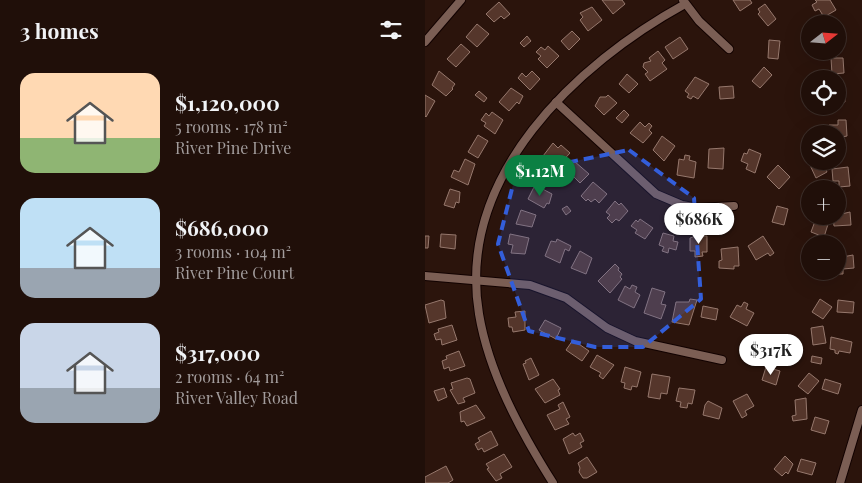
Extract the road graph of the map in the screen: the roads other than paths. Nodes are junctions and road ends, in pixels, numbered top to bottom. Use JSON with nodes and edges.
{"nodes":[{"id":1,"x":461,"y":0,"type":"edge"},
{"id":2,"x":684,"y":2,"type":"edge"},
{"id":3,"x":425,"y":42,"type":"edge"},
{"id":4,"x":729,"y":49,"type":"dead end"},
{"id":5,"x":556,"y":102,"type":"junction"},
{"id":6,"x":734,"y":206,"type":"dead end"},
{"id":7,"x":425,"y":276,"type":"edge"},
{"id":8,"x":477,"y":280,"type":"junction"},
{"id":9,"x":722,"y":360,"type":"dead end"},
{"id":10,"x":862,"y":410,"type":"edge"},
{"id":11,"x":553,"y":483,"type":"edge"},
{"id":12,"x":841,"y":483,"type":"edge"}],
"edges":[{"from":1,"to":3,"type":"street"},
{"from":2,"to":4,"type":"street"},
{"from":2,"to":5,"type":"street"},
{"from":5,"to":6,"type":"street"},
{"from":5,"to":8,"type":"street"},
{"from":7,"to":8,"type":"street"},
{"from":8,"to":9,"type":"street"},
{"from":8,"to":11,"type":"street"},
{"from":10,"to":12,"type":"street"}]}
